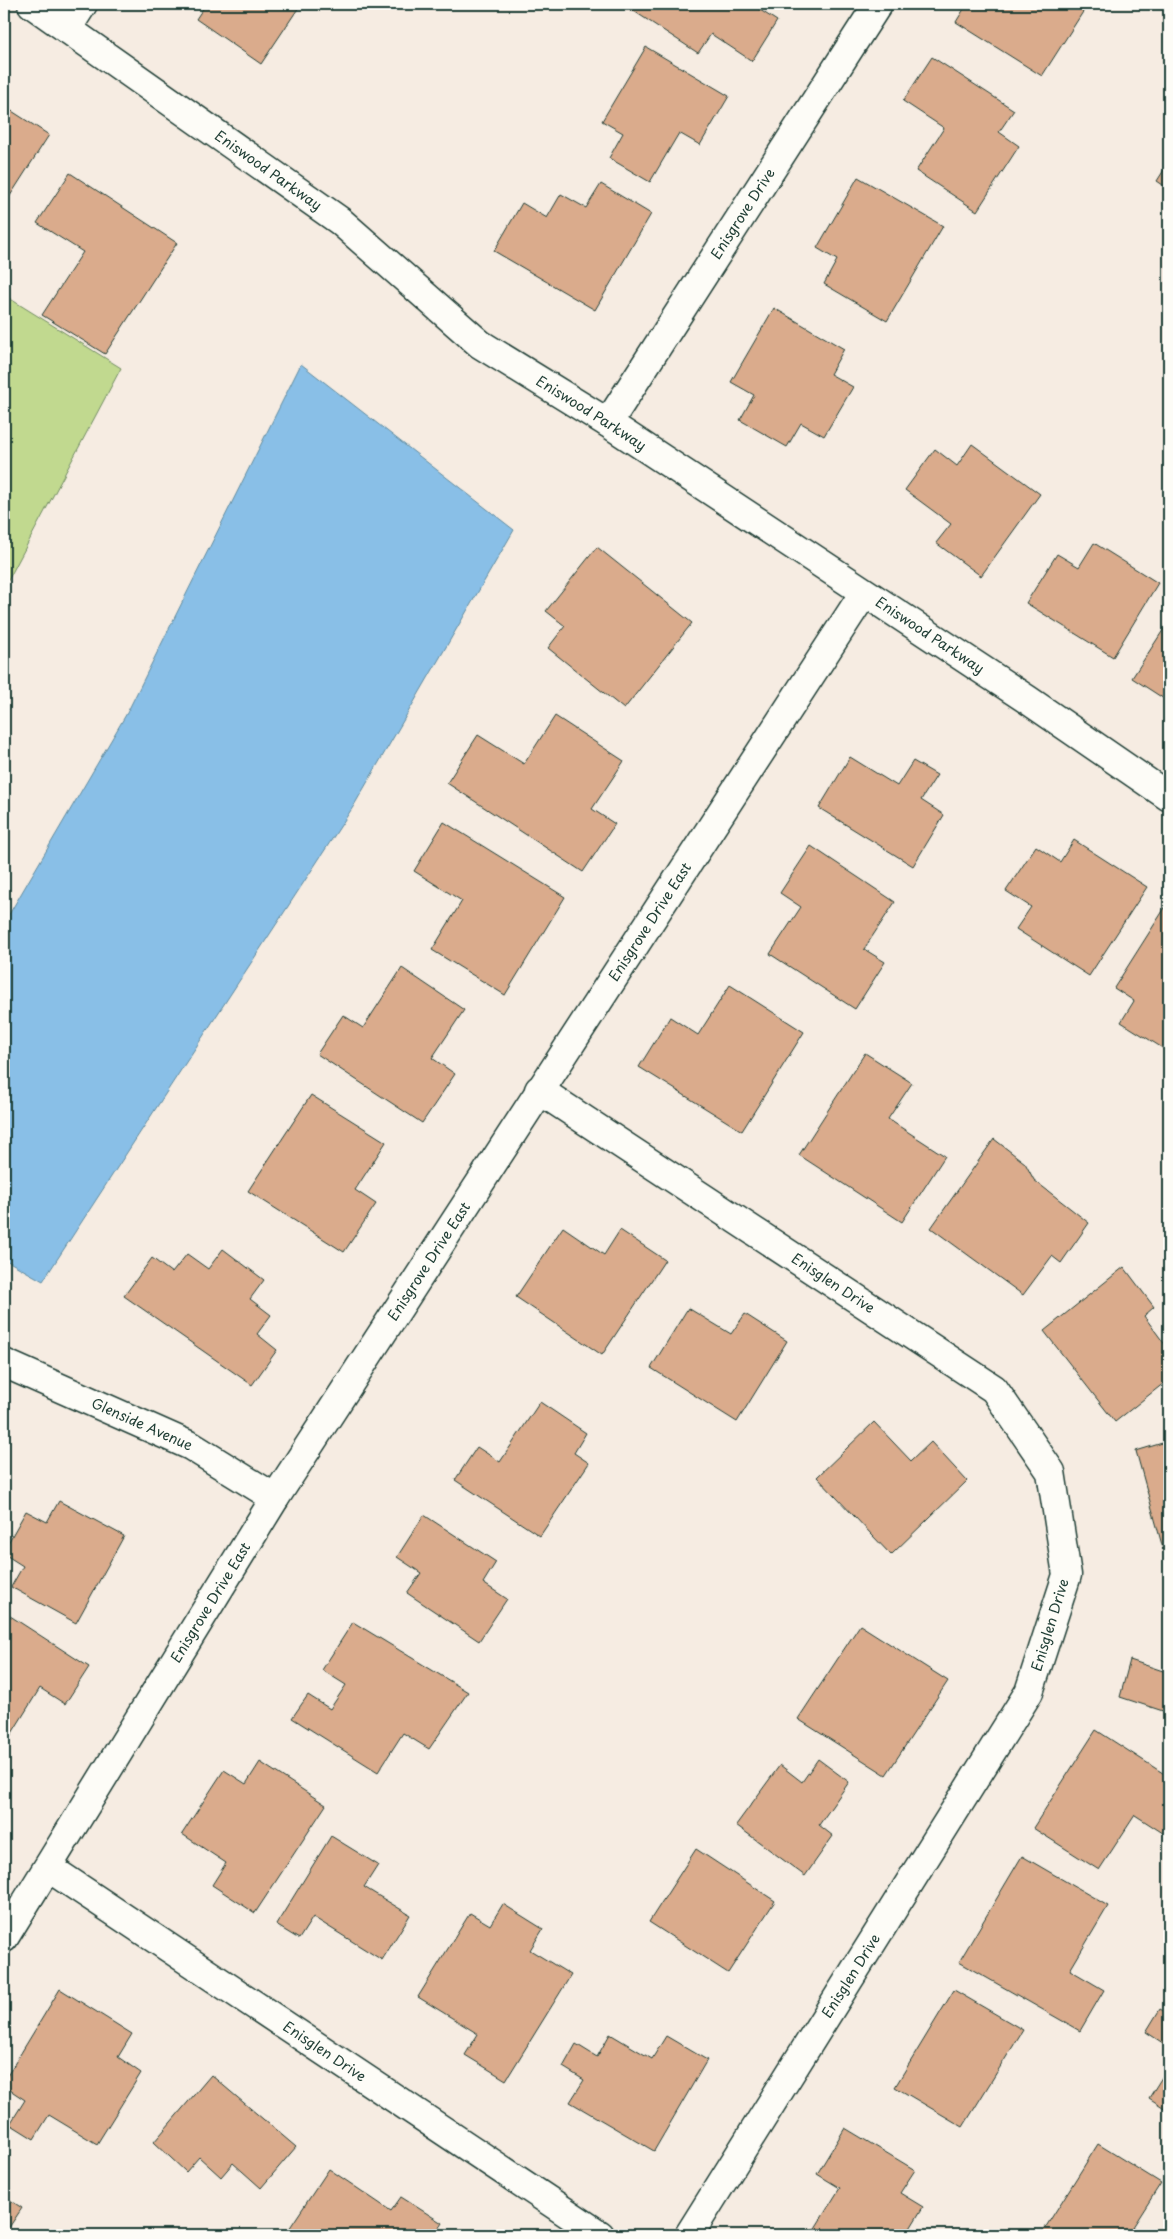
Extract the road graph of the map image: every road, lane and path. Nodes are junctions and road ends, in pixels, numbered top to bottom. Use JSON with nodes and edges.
{"nodes":[{"id":1,"x":32,"y":4,"type":"edge"},
{"id":2,"x":83,"y":4,"type":"edge"},
{"id":3,"x":878,"y":4,"type":"edge"},
{"id":4,"x":67,"y":29,"type":"junction"},
{"id":5,"x":608,"y":423,"type":"junction"},
{"id":6,"x":864,"y":593,"type":"junction"},
{"id":7,"x":1169,"y":797,"type":"edge"},
{"id":8,"x":539,"y":1090,"type":"junction"},
{"id":9,"x":4,"y":1363,"type":"edge"},
{"id":10,"x":275,"y":1498,"type":"junction"},
{"id":11,"x":49,"y":1868,"type":"junction"},
{"id":12,"x":4,"y":1938,"type":"edge"},
{"id":13,"x":600,"y":2235,"type":"edge"},
{"id":14,"x":689,"y":2235,"type":"edge"}],
"edges":[{"from":1,"to":4,"type":"street","name":"Eniswood Parkway"},
{"from":2,"to":4,"type":"street"},
{"from":3,"to":5,"type":"street","name":"Enisgrove Drive"},
{"from":4,"to":5,"type":"street","name":"Eniswood Parkway"},
{"from":5,"to":6,"type":"street","name":"Eniswood Parkway"},
{"from":6,"to":7,"type":"street","name":"Eniswood Parkway"},
{"from":6,"to":8,"type":"street","name":"Enisgrove Drive East"},
{"from":8,"to":10,"type":"street","name":"Enisgrove Drive East"},
{"from":8,"to":14,"type":"street","name":"Enisglen Drive"},
{"from":9,"to":10,"type":"street","name":"Glenside Avenue"},
{"from":10,"to":11,"type":"street","name":"Enisgrove Drive East"},
{"from":11,"to":12,"type":"street","name":"Enisgrove Drive East"},
{"from":11,"to":13,"type":"street","name":"Enisglen Drive"}]}
